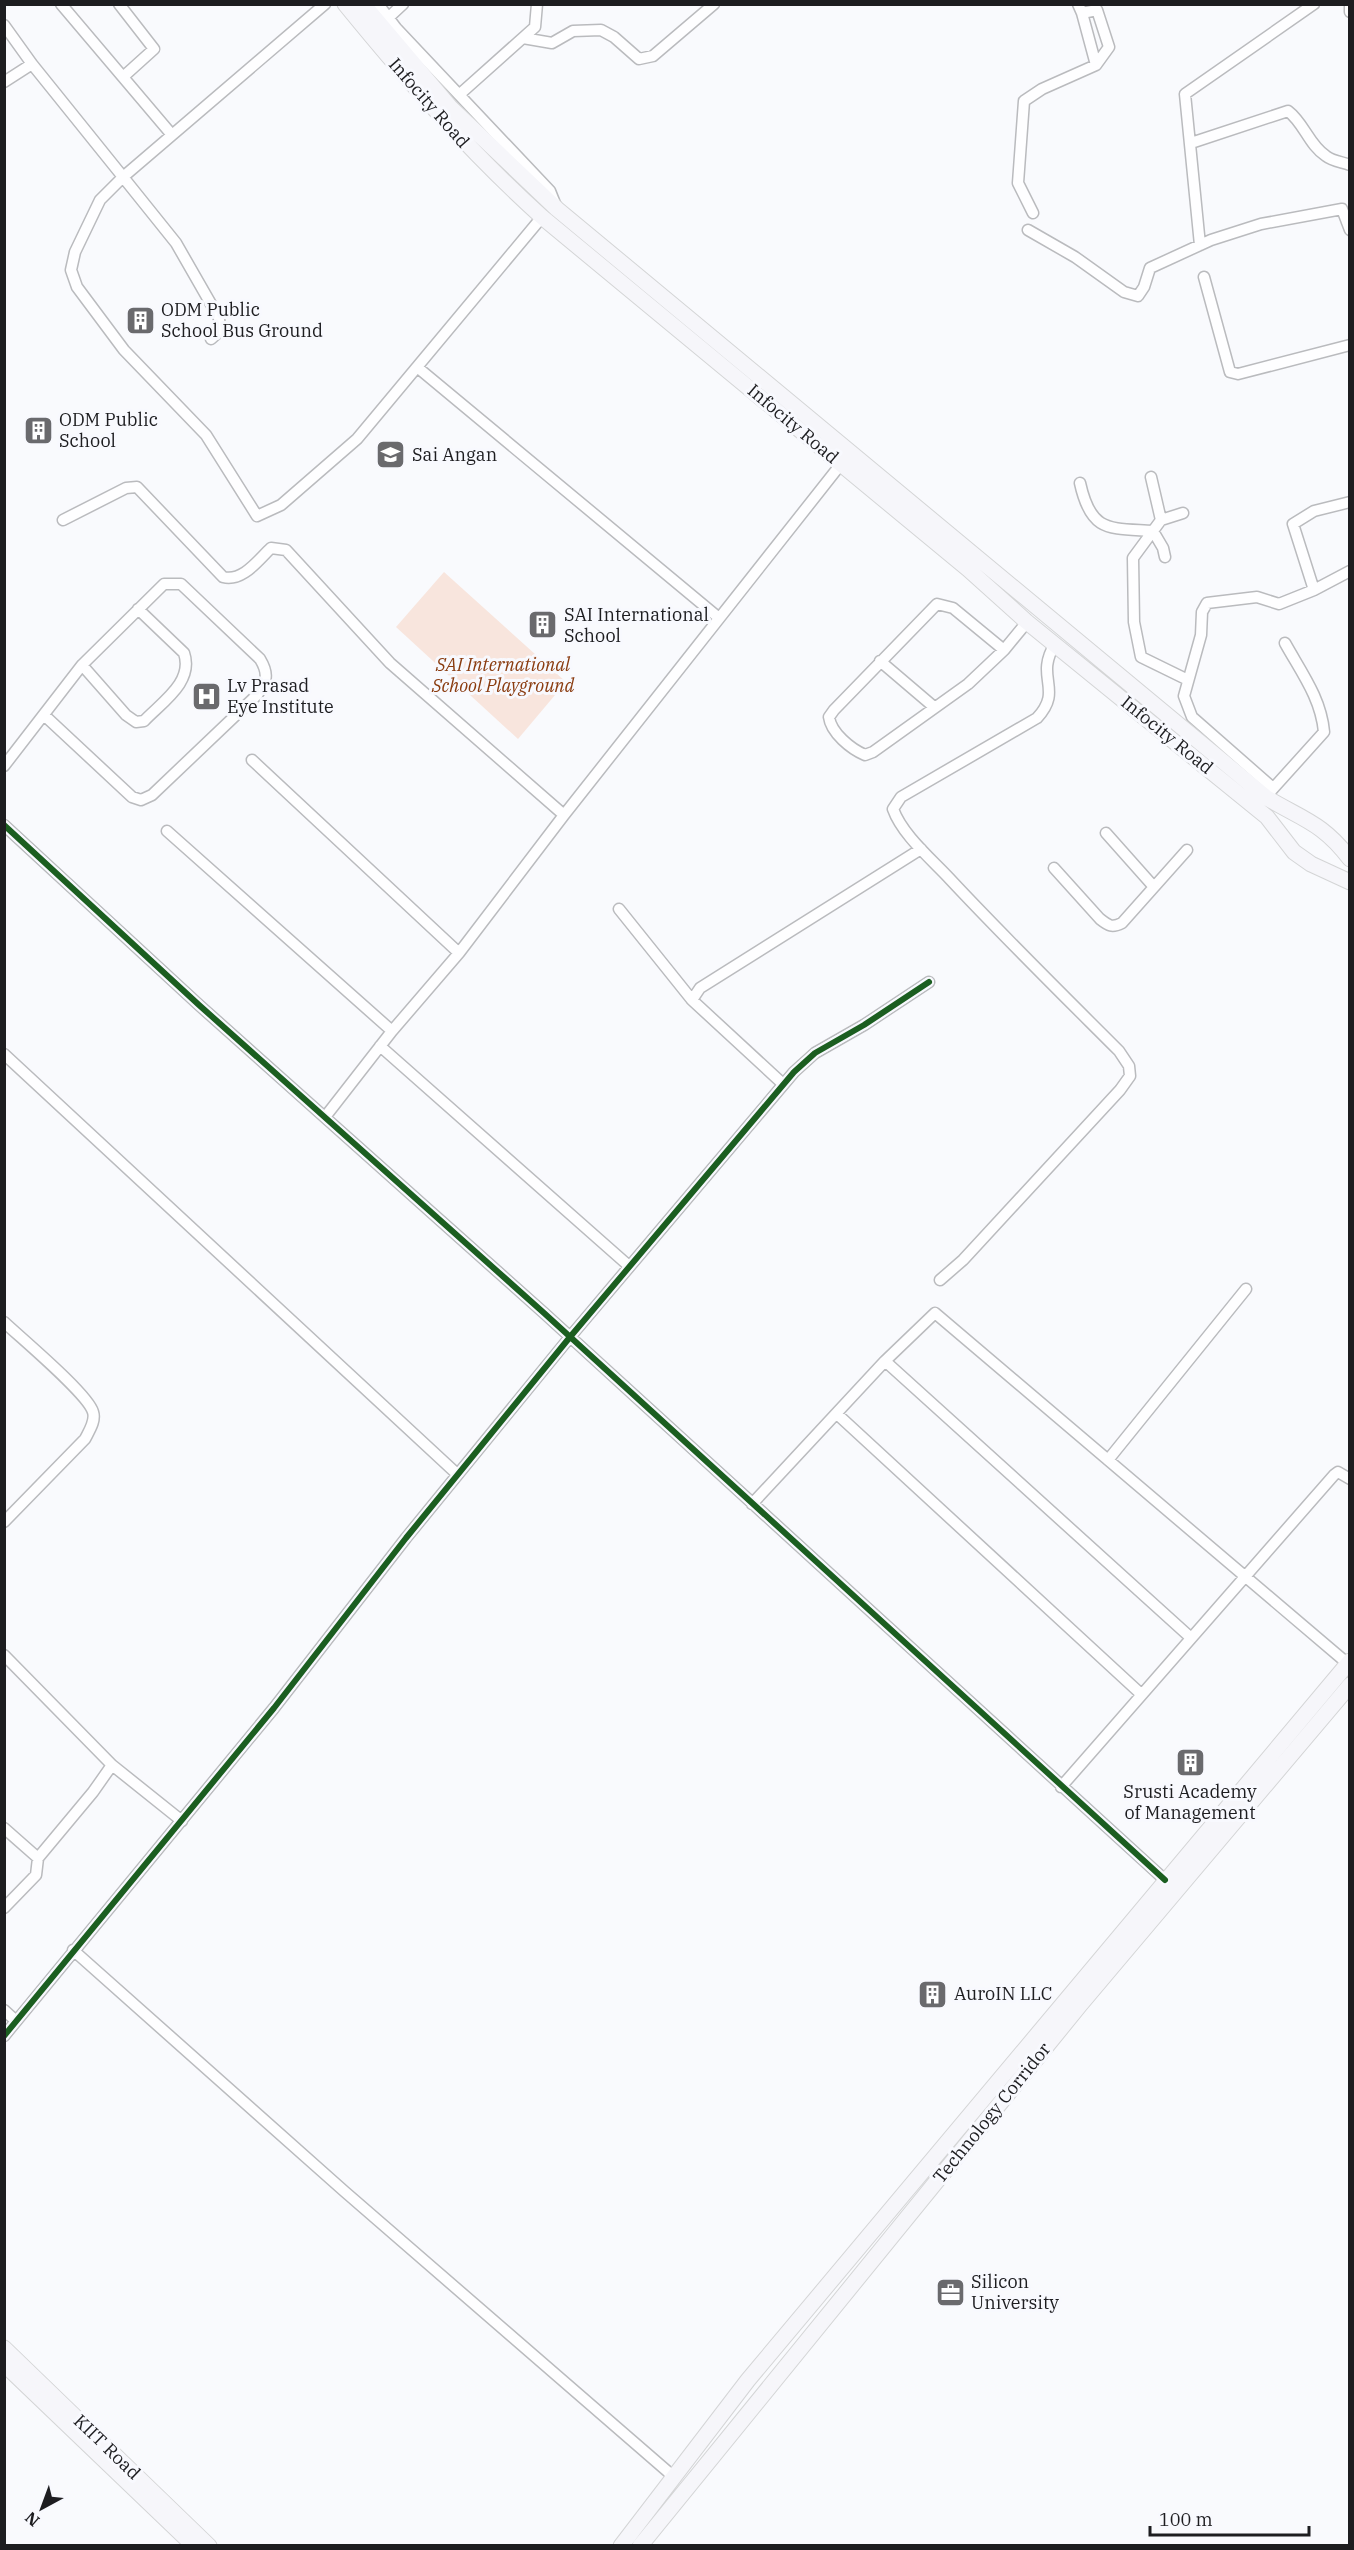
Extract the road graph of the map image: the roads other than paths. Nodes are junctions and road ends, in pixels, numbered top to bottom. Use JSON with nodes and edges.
{"nodes":[{"id":1,"x":61,"y":4,"type":"edge"},
{"id":2,"x":120,"y":4,"type":"edge"},
{"id":3,"x":325,"y":4,"type":"edge"},
{"id":4,"x":345,"y":4,"type":"edge"},
{"id":5,"x":363,"y":4,"type":"edge"},
{"id":6,"x":378,"y":4,"type":"edge"},
{"id":7,"x":403,"y":4,"type":"edge"},
{"id":8,"x":537,"y":4,"type":"edge"},
{"id":9,"x":714,"y":4,"type":"edge"},
{"id":10,"x":1314,"y":4,"type":"edge"},
{"id":11,"x":1350,"y":6,"type":"edge"},
{"id":12,"x":1099,"y":7,"type":"edge"},
{"id":13,"x":1080,"y":9,"type":"edge"},
{"id":14,"x":1350,"y":12,"type":"edge"},
{"id":15,"x":388,"y":18,"type":"junction"},
{"id":16,"x":4,"y":25,"type":"edge"},
{"id":17,"x":523,"y":38,"type":"junction"},
{"id":18,"x":32,"y":64,"type":"junction"},
{"id":19,"x":403,"y":64,"type":"junction"},
{"id":20,"x":1096,"y":65,"type":"junction"},
{"id":21,"x":123,"y":77,"type":"junction"},
{"id":22,"x":4,"y":82,"type":"edge"},
{"id":23,"x":460,"y":94,"type":"junction"},
{"id":24,"x":172,"y":135,"type":"junction"},
{"id":25,"x":1191,"y":143,"type":"junction"},
{"id":26,"x":1350,"y":165,"type":"edge"},
{"id":27,"x":123,"y":177,"type":"junction"},
{"id":28,"x":557,"y":209,"type":"junction"},
{"id":29,"x":1033,"y":213,"type":"dead end"},
{"id":30,"x":542,"y":217,"type":"junction"},
{"id":31,"x":1028,"y":230,"type":"dead end"},
{"id":32,"x":1350,"y":230,"type":"edge"},
{"id":33,"x":1200,"y":245,"type":"junction"},
{"id":34,"x":1204,"y":277,"type":"dead end"},
{"id":35,"x":635,"y":284,"type":"junction"},
{"id":36,"x":211,"y":339,"type":"dead end"},
{"id":37,"x":1347,"y":346,"type":"edge"},
{"id":38,"x":1350,"y":359,"type":"edge"},
{"id":39,"x":417,"y":367,"type":"junction"},
{"id":40,"x":841,"y":464,"type":"junction"},
{"id":41,"x":1151,"y":477,"type":"dead end"},
{"id":42,"x":1080,"y":483,"type":"dead end"},
{"id":43,"x":1350,"y":502,"type":"edge"},
{"id":44,"x":1183,"y":513,"type":"dead end"},
{"id":45,"x":917,"y":517,"type":"junction"},
{"id":46,"x":63,"y":520,"type":"dead end"},
{"id":47,"x":1161,"y":520,"type":"junction"},
{"id":48,"x":1153,"y":531,"type":"junction"},
{"id":49,"x":1166,"y":557,"type":"dead end"},
{"id":50,"x":1350,"y":571,"type":"edge"},
{"id":51,"x":1314,"y":590,"type":"junction"},
{"id":52,"x":138,"y":609,"type":"junction"},
{"id":53,"x":719,"y":618,"type":"junction"},
{"id":54,"x":1028,"y":622,"type":"junction"},
{"id":55,"x":1285,"y":643,"type":"dead end"},
{"id":56,"x":1055,"y":644,"type":"junction"},
{"id":57,"x":1004,"y":650,"type":"junction"},
{"id":58,"x":880,"y":661,"type":"junction"},
{"id":59,"x":82,"y":665,"type":"junction"},
{"id":60,"x":1188,"y":680,"type":"junction"},
{"id":61,"x":934,"y":707,"type":"junction"},
{"id":62,"x":44,"y":715,"type":"junction"},
{"id":63,"x":252,"y":760,"type":"dead end"},
{"id":64,"x":4,"y":766,"type":"edge"},
{"id":65,"x":1272,"y":796,"type":"junction"},
{"id":66,"x":564,"y":815,"type":"junction"},
{"id":67,"x":1268,"y":817,"type":"junction"},
{"id":68,"x":4,"y":825,"type":"edge"},
{"id":69,"x":167,"y":831,"type":"dead end"},
{"id":70,"x":1106,"y":833,"type":"dead end"},
{"id":71,"x":921,"y":849,"type":"junction"},
{"id":72,"x":1187,"y":850,"type":"dead end"},
{"id":73,"x":1350,"y":859,"type":"edge"},
{"id":74,"x":1054,"y":868,"type":"dead end"},
{"id":75,"x":1348,"y":879,"type":"edge"},
{"id":76,"x":1154,"y":887,"type":"junction"},
{"id":77,"x":619,"y":909,"type":"dead end"},
{"id":78,"x":459,"y":953,"type":"junction"},
{"id":79,"x":929,"y":982,"type":"dead end"},
{"id":80,"x":692,"y":1000,"type":"junction"},
{"id":81,"x":392,"y":1031,"type":"junction"},
{"id":82,"x":380,"y":1046,"type":"junction"},
{"id":83,"x":6,"y":1058,"type":"edge"},
{"id":84,"x":783,"y":1084,"type":"junction"},
{"id":85,"x":325,"y":1117,"type":"junction"},
{"id":86,"x":629,"y":1266,"type":"junction"},
{"id":87,"x":940,"y":1280,"type":"dead end"},
{"id":88,"x":1246,"y":1289,"type":"dead end"},
{"id":89,"x":4,"y":1322,"type":"edge"},
{"id":90,"x":570,"y":1336,"type":"junction"},
{"id":91,"x":885,"y":1361,"type":"junction"},
{"id":92,"x":837,"y":1414,"type":"junction"},
{"id":93,"x":1108,"y":1460,"type":"junction"},
{"id":94,"x":457,"y":1474,"type":"junction"},
{"id":95,"x":1350,"y":1479,"type":"edge"},
{"id":96,"x":752,"y":1504,"type":"junction"},
{"id":97,"x":4,"y":1522,"type":"edge"},
{"id":98,"x":1246,"y":1576,"type":"junction"},
{"id":99,"x":1190,"y":1637,"type":"junction"},
{"id":100,"x":4,"y":1655,"type":"edge"},
{"id":101,"x":1348,"y":1662,"type":"edge"},
{"id":102,"x":1350,"y":1685,"type":"edge"},
{"id":103,"x":1141,"y":1694,"type":"junction"},
{"id":104,"x":1318,"y":1711,"type":"junction"},
{"id":105,"x":112,"y":1765,"type":"junction"},
{"id":106,"x":1061,"y":1787,"type":"junction"},
{"id":107,"x":182,"y":1821,"type":"junction"},
{"id":108,"x":4,"y":1828,"type":"edge"},
{"id":109,"x":38,"y":1858,"type":"junction"},
{"id":110,"x":1165,"y":1880,"type":"junction"},
{"id":111,"x":4,"y":1908,"type":"edge"},
{"id":112,"x":73,"y":1950,"type":"junction"},
{"id":113,"x":4,"y":2010,"type":"edge"},
{"id":114,"x":16,"y":2021,"type":"junction"},
{"id":115,"x":4,"y":2036,"type":"edge"},
{"id":116,"x":4,"y":2348,"type":"edge"},
{"id":117,"x":4,"y":2364,"type":"edge"},
{"id":118,"x":674,"y":2477,"type":"junction"},
{"id":119,"x":200,"y":2544,"type":"edge"},
{"id":120,"x":621,"y":2546,"type":"edge"},
{"id":121,"x":640,"y":2546,"type":"edge"}],
"edges":[{"from":1,"to":21,"type":"street"},
{"from":2,"to":21,"type":"street"},
{"from":3,"to":24,"type":"street"},
{"from":4,"to":19,"type":"main road","name":"Infocity Road"},
{"from":5,"to":19,"type":"main road","name":"Infocity Road"},
{"from":6,"to":15,"type":"street"},
{"from":7,"to":15,"type":"street"},
{"from":8,"to":17,"type":"street"},
{"from":9,"to":17,"type":"street"},
{"from":10,"to":25,"type":"street"},
{"from":11,"to":14,"type":"street"},
{"from":12,"to":13,"type":"street"},
{"from":12,"to":20,"type":"street"},
{"from":13,"to":20,"type":"street"},
{"from":15,"to":23,"type":"street"},
{"from":16,"to":18,"type":"street"},
{"from":17,"to":23,"type":"street"},
{"from":18,"to":22,"type":"street"},
{"from":18,"to":27,"type":"street"},
{"from":19,"to":28,"type":"main road","name":"Infocity Road"},
{"from":19,"to":30,"type":"main road","name":"Infocity Road"},
{"from":20,"to":29,"type":"street"},
{"from":21,"to":24,"type":"street"},
{"from":23,"to":28,"type":"street"},
{"from":24,"to":27,"type":"street"},
{"from":25,"to":26,"type":"street"},
{"from":25,"to":33,"type":"street"},
{"from":27,"to":36,"type":"street"},
{"from":27,"to":39,"type":"street"},
{"from":28,"to":35,"type":"main road","name":"Infocity Road"},
{"from":30,"to":35,"type":"main road","name":"Infocity Road"},
{"from":30,"to":39,"type":"street"},
{"from":31,"to":33,"type":"street"},
{"from":32,"to":33,"type":"street"},
{"from":34,"to":37,"type":"street"},
{"from":35,"to":40,"type":"main road","name":"Infocity Road"},
{"from":35,"to":45,"type":"main road","name":"Infocity Road"},
{"from":37,"to":38,"type":"street"},
{"from":39,"to":53,"type":"street"},
{"from":40,"to":45,"type":"main road","name":"Infocity Road"},
{"from":40,"to":53,"type":"street"},
{"from":41,"to":47,"type":"street"},
{"from":42,"to":48,"type":"street"},
{"from":43,"to":51,"type":"street"},
{"from":44,"to":47,"type":"street"},
{"from":45,"to":54,"type":"main road","name":"Infocity Road"},
{"from":45,"to":65,"type":"main road","name":"Infocity Road"},
{"from":46,"to":66,"type":"street"},
{"from":47,"to":48,"type":"street"},
{"from":48,"to":49,"type":"street"},
{"from":48,"to":60,"type":"street"},
{"from":50,"to":51,"type":"street"},
{"from":51,"to":60,"type":"street"},
{"from":52,"to":59,"type":"street"},
{"from":52,"to":59,"type":"street"},
{"from":52,"to":62,"type":"street"},
{"from":53,"to":66,"type":"street"},
{"from":54,"to":56,"type":"main road","name":"Infocity Road"},
{"from":54,"to":57,"type":"street"},
{"from":55,"to":65,"type":"street"},
{"from":56,"to":67,"type":"main road","name":"Infocity Road"},
{"from":56,"to":71,"type":"street"},
{"from":57,"to":58,"type":"street"},
{"from":57,"to":61,"type":"street"},
{"from":58,"to":61,"type":"street"},
{"from":58,"to":61,"type":"street"},
{"from":59,"to":62,"type":"street"},
{"from":60,"to":65,"type":"street"},
{"from":62,"to":64,"type":"street"},
{"from":63,"to":78,"type":"street"},
{"from":65,"to":67,"type":"main road"},
{"from":65,"to":73,"type":"main road","name":"Infocity Road"},
{"from":66,"to":78,"type":"street"},
{"from":67,"to":75,"type":"main road","name":"Infocity Road"},
{"from":68,"to":85,"type":"street"},
{"from":69,"to":81,"type":"street"},
{"from":70,"to":76,"type":"street"},
{"from":71,"to":80,"type":"street"},
{"from":71,"to":87,"type":"street"},
{"from":72,"to":76,"type":"street"},
{"from":74,"to":76,"type":"street"},
{"from":77,"to":80,"type":"street"},
{"from":78,"to":81,"type":"street"},
{"from":79,"to":84,"type":"street"},
{"from":80,"to":84,"type":"street"},
{"from":81,"to":82,"type":"street"},
{"from":82,"to":85,"type":"street"},
{"from":82,"to":86,"type":"street"},
{"from":83,"to":94,"type":"street"},
{"from":84,"to":86,"type":"street"},
{"from":85,"to":90,"type":"street"},
{"from":86,"to":90,"type":"street"},
{"from":88,"to":93,"type":"street"},
{"from":89,"to":97,"type":"street"},
{"from":90,"to":94,"type":"street"},
{"from":90,"to":96,"type":"street"},
{"from":91,"to":92,"type":"street"},
{"from":91,"to":93,"type":"street"},
{"from":91,"to":99,"type":"street"},
{"from":92,"to":96,"type":"street"},
{"from":92,"to":103,"type":"street"},
{"from":93,"to":98,"type":"street"},
{"from":94,"to":107,"type":"street"},
{"from":95,"to":98,"type":"street"},
{"from":96,"to":106,"type":"street"},
{"from":98,"to":99,"type":"street"},
{"from":98,"to":101,"type":"street"},
{"from":99,"to":103,"type":"street"},
{"from":100,"to":105,"type":"street"},
{"from":101,"to":104,"type":"main road"},
{"from":102,"to":104,"type":"main road","name":"Technology Corridor"},
{"from":103,"to":106,"type":"street"},
{"from":104,"to":110,"type":"main road"},
{"from":104,"to":121,"type":"main road","name":"Technology Corridor"},
{"from":105,"to":107,"type":"street"},
{"from":105,"to":109,"type":"street"},
{"from":106,"to":110,"type":"street"},
{"from":107,"to":112,"type":"street"},
{"from":108,"to":109,"type":"street"},
{"from":109,"to":111,"type":"street"},
{"from":110,"to":118,"type":"main road"},
{"from":112,"to":114,"type":"street"},
{"from":112,"to":118,"type":"street"},
{"from":113,"to":114,"type":"street"},
{"from":114,"to":115,"type":"street"},
{"from":116,"to":119,"type":"main road","name":"KIIT Road"},
{"from":117,"to":119,"type":"main road","name":"KIIT Road"},
{"from":118,"to":120,"type":"main road"}]}
